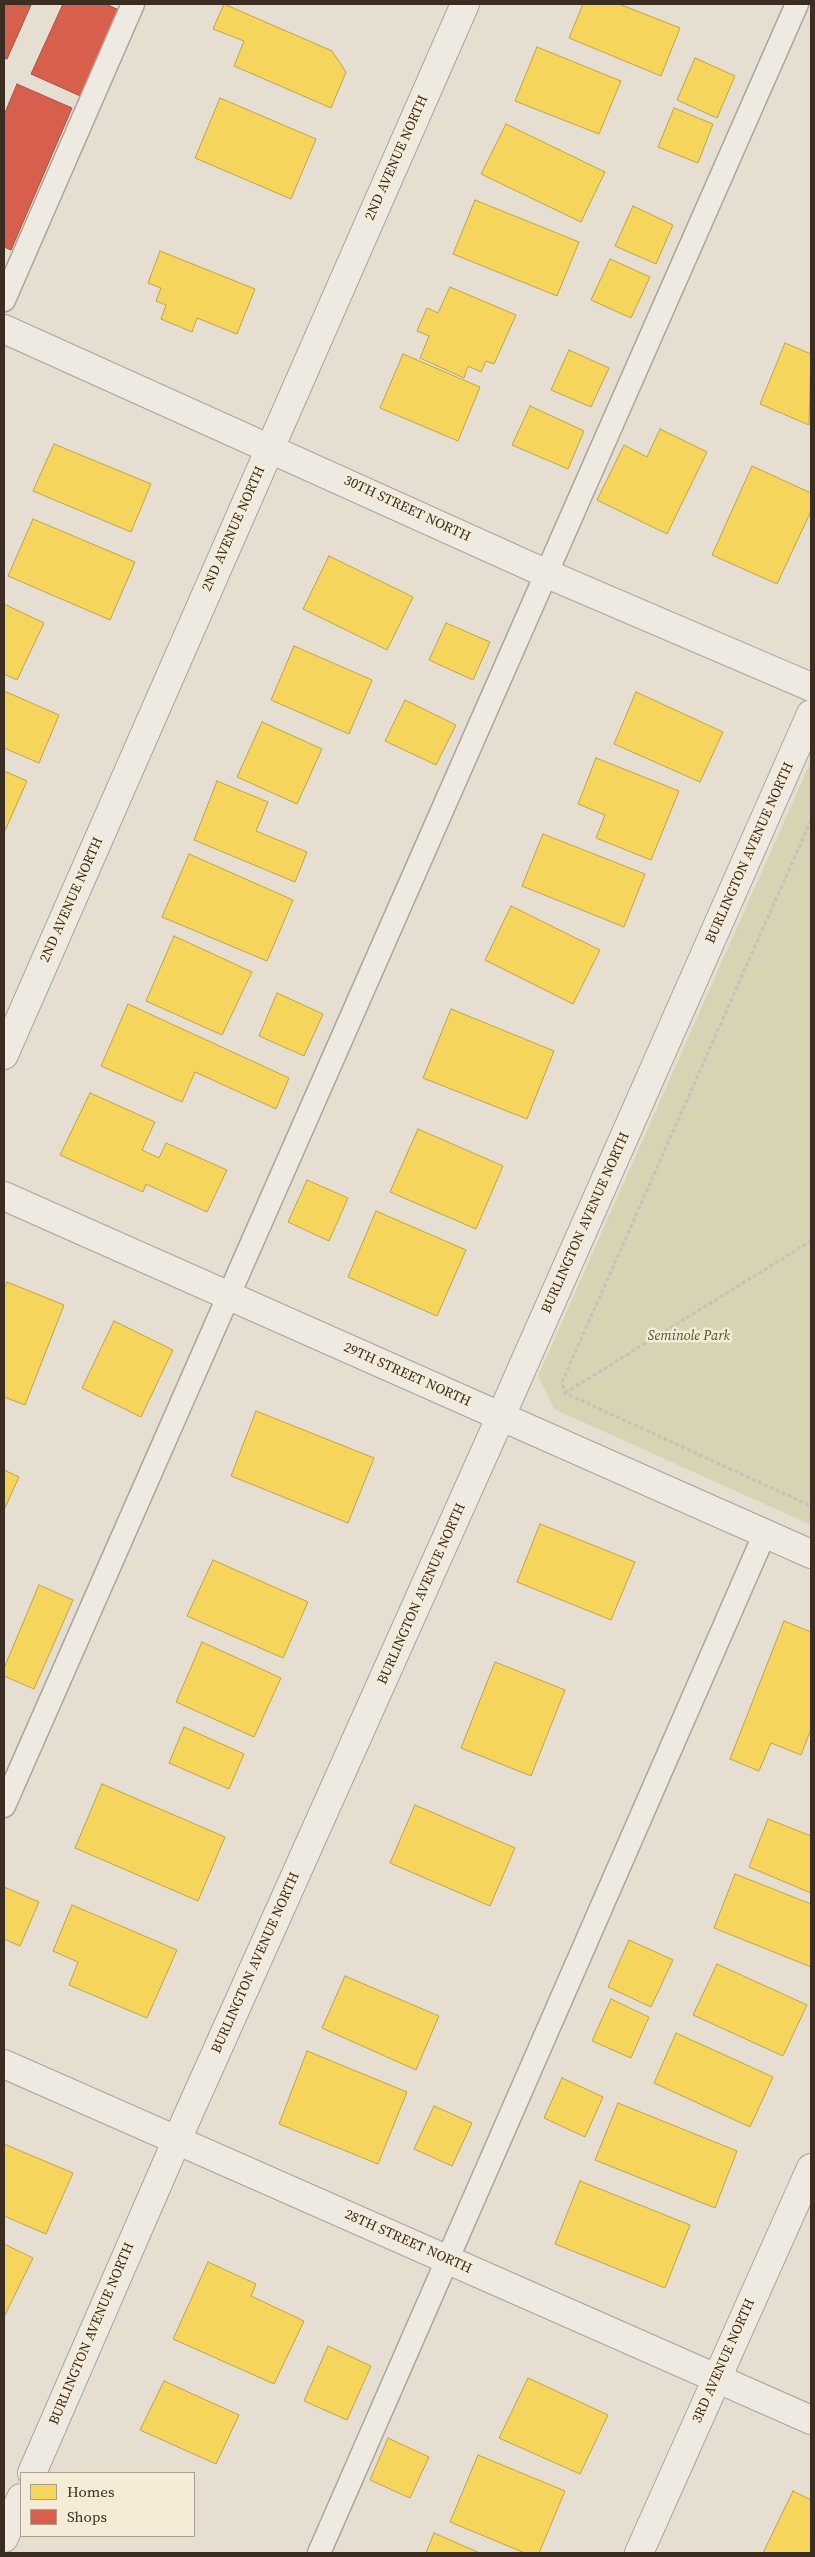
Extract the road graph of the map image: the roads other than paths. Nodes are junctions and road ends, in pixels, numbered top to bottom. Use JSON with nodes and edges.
{"nodes":[{"id":1,"x":133,"y":4,"type":"edge"},
{"id":2,"x":465,"y":4,"type":"edge"},
{"id":3,"x":797,"y":4,"type":"edge"},
{"id":4,"x":4,"y":300,"type":"edge"},
{"id":5,"x":4,"y":329,"type":"edge"},
{"id":6,"x":270,"y":447,"type":"junction"},
{"id":7,"x":545,"y":573,"type":"junction"},
{"id":8,"x":811,"y":687,"type":"edge"},
{"id":9,"x":811,"y":714,"type":"edge"},
{"id":10,"x":4,"y":1054,"type":"edge"},
{"id":11,"x":4,"y":1196,"type":"edge"},
{"id":12,"x":229,"y":1295,"type":"junction"},
{"id":13,"x":501,"y":1416,"type":"junction"},
{"id":14,"x":765,"y":1533,"type":"junction"},
{"id":15,"x":811,"y":1554,"type":"edge"},
{"id":16,"x":4,"y":1806,"type":"edge"},
{"id":17,"x":4,"y":2064,"type":"edge"},
{"id":18,"x":176,"y":2142,"type":"junction"},
{"id":19,"x":811,"y":2168,"type":"edge"},
{"id":20,"x":448,"y":2260,"type":"junction"},
{"id":21,"x":716,"y":2378,"type":"junction"},
{"id":22,"x":811,"y":2420,"type":"edge"},
{"id":23,"x":32,"y":2472,"type":"edge"},
{"id":24,"x":20,"y":2500,"type":"edge"},
{"id":25,"x":4,"y":2538,"type":"edge"},
{"id":26,"x":319,"y":2553,"type":"edge"},
{"id":27,"x":639,"y":2553,"type":"edge"}],
"edges":[{"from":1,"to":4,"type":"lane"},
{"from":2,"to":6,"type":"street","name":"2ND AVENUE NORTH"},
{"from":3,"to":7,"type":"lane"},
{"from":5,"to":6,"type":"street","name":"30TH STREET NORTH"},
{"from":6,"to":7,"type":"street","name":"30TH STREET NORTH"},
{"from":6,"to":10,"type":"street","name":"2ND AVENUE NORTH"},
{"from":7,"to":8,"type":"street","name":"30TH STREET NORTH"},
{"from":7,"to":12,"type":"lane"},
{"from":9,"to":13,"type":"street","name":"BURLINGTON AVENUE NORTH"},
{"from":11,"to":12,"type":"street","name":"29TH STREET NORTH"},
{"from":12,"to":13,"type":"street","name":"29TH STREET NORTH"},
{"from":12,"to":16,"type":"lane"},
{"from":13,"to":14,"type":"street","name":"29TH STREET NORTH"},
{"from":13,"to":18,"type":"street","name":"BURLINGTON AVENUE NORTH"},
{"from":14,"to":15,"type":"street","name":"29TH STREET NORTH"},
{"from":14,"to":20,"type":"lane"},
{"from":17,"to":18,"type":"street","name":"28TH STREET NORTH"},
{"from":18,"to":20,"type":"street","name":"28TH STREET NORTH"},
{"from":18,"to":23,"type":"street","name":"BURLINGTON AVENUE NORTH"},
{"from":19,"to":21,"type":"street","name":"3RD AVENUE NORTH"},
{"from":20,"to":21,"type":"street","name":"28TH STREET NORTH"},
{"from":20,"to":26,"type":"lane"},
{"from":21,"to":22,"type":"street","name":"28TH STREET NORTH"},
{"from":21,"to":27,"type":"street","name":"3RD AVENUE NORTH"},
{"from":24,"to":25,"type":"street"}]}
